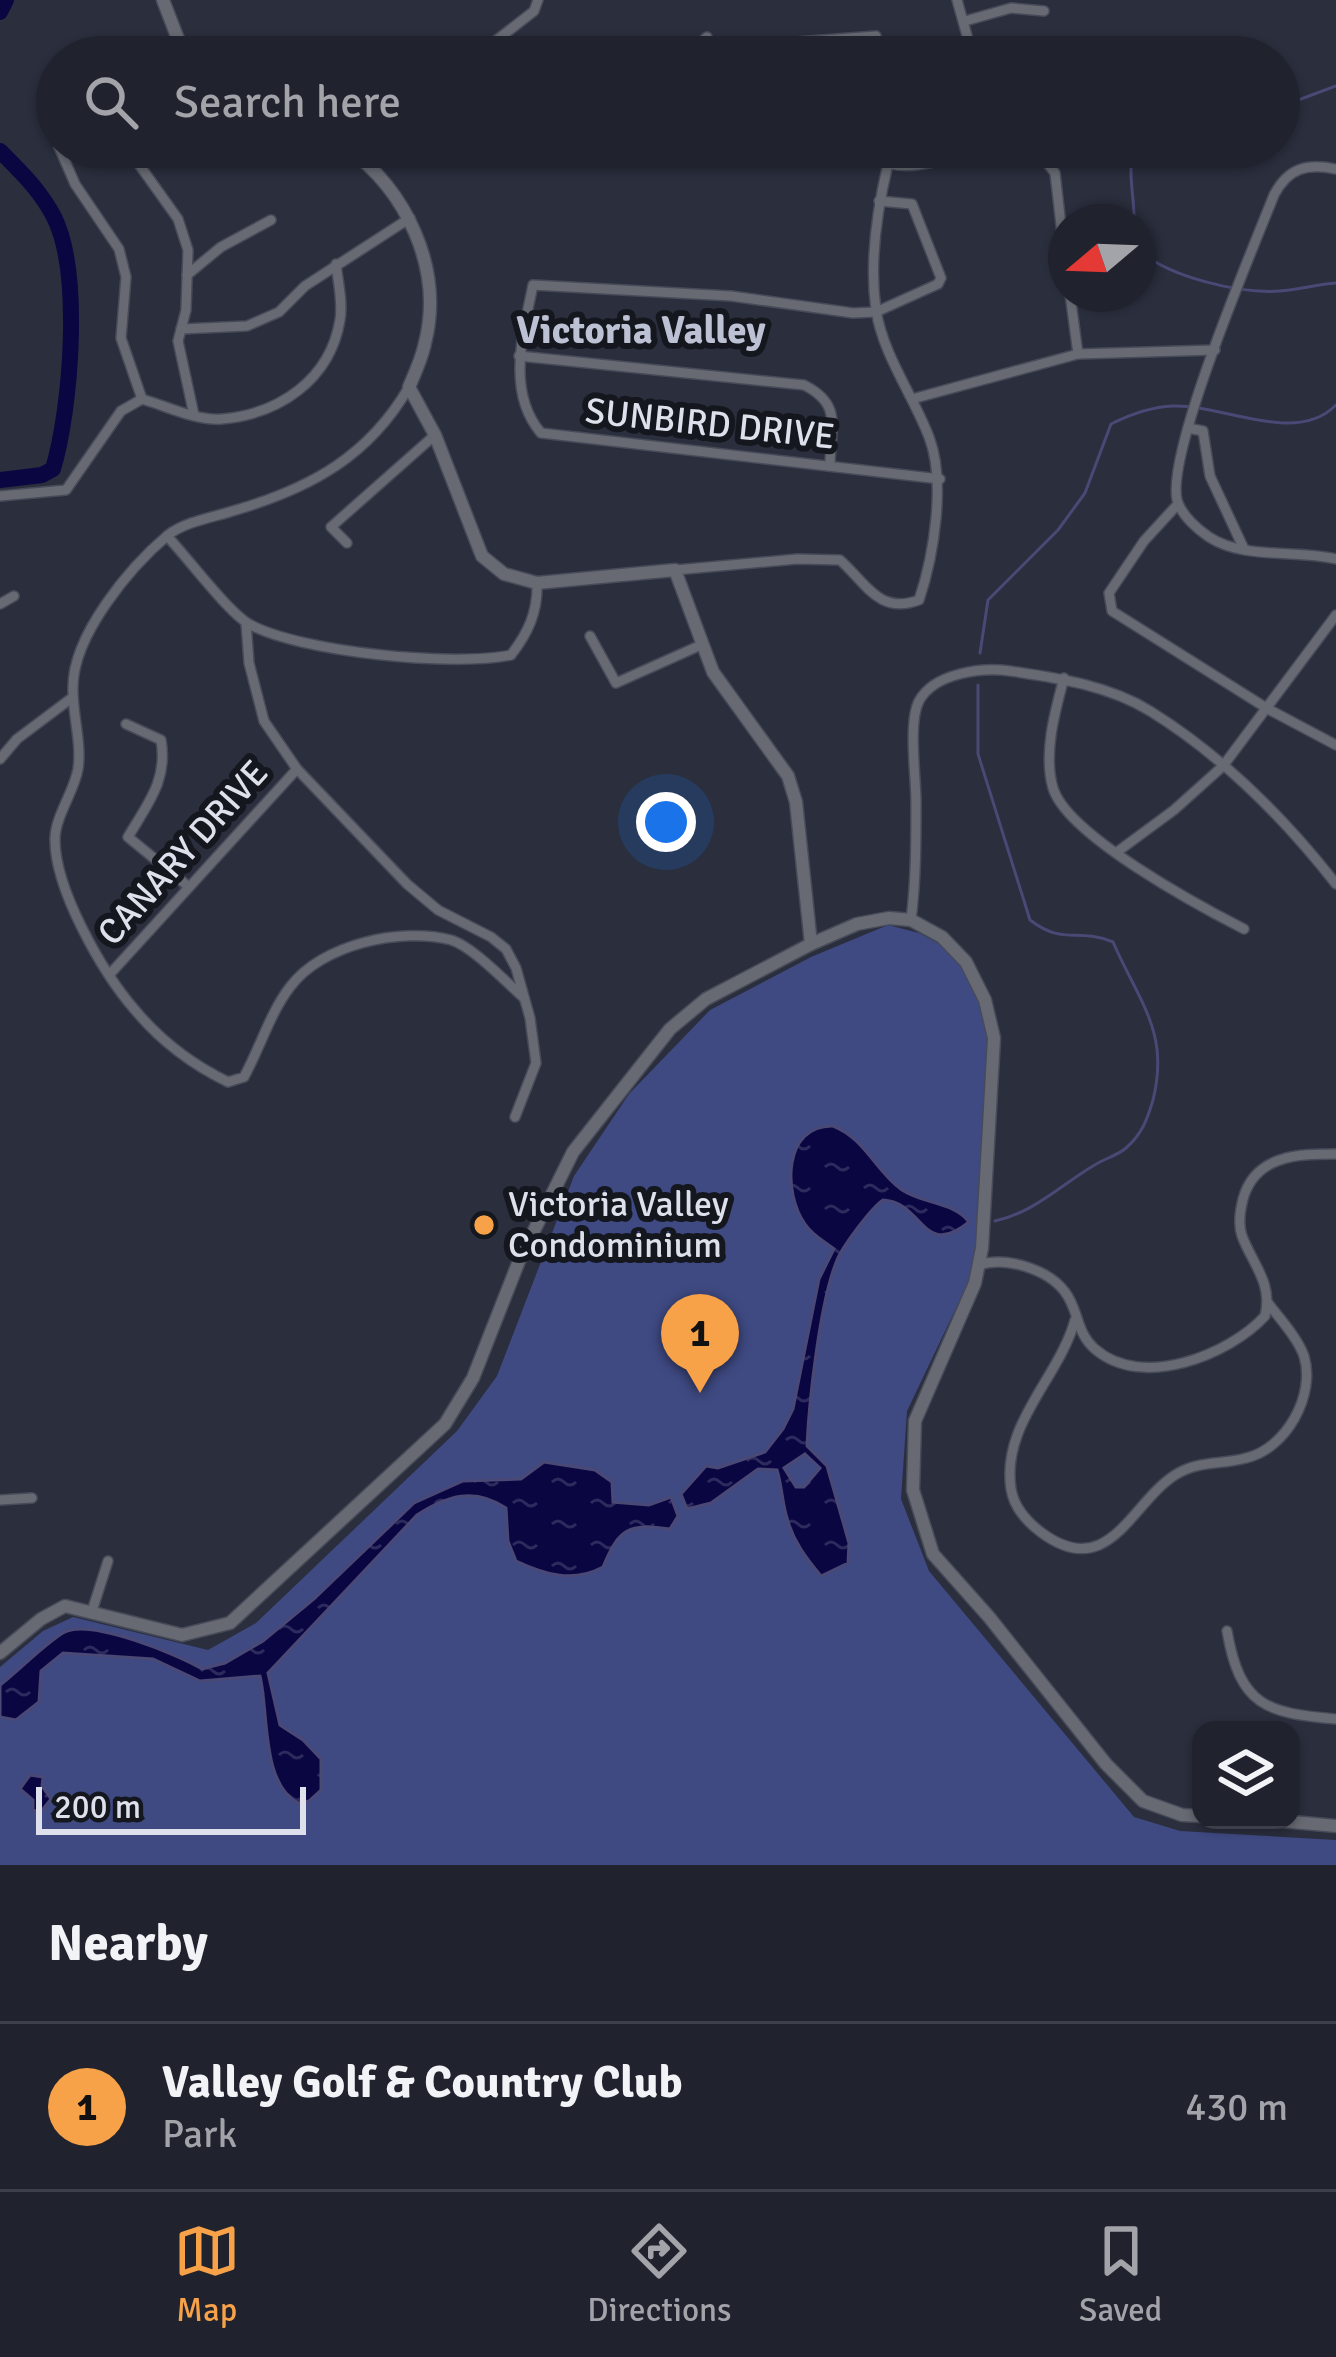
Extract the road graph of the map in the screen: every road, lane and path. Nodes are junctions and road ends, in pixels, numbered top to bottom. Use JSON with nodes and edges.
{"nodes":[{"id":1,"x":163,"y":0,"type":"edge"},
{"id":2,"x":538,"y":0,"type":"edge"},
{"id":3,"x":957,"y":0,"type":"edge"},
{"id":4,"x":1044,"y":11,"type":"dead end"},
{"id":5,"x":965,"y":21,"type":"junction"},
{"id":6,"x":176,"y":36,"type":"edge"},
{"id":7,"x":502,"y":36,"type":"edge"},
{"id":8,"x":968,"y":36,"type":"edge"},
{"id":9,"x":1300,"y":167,"type":"edge"},
{"id":10,"x":68,"y":168,"type":"edge"},
{"id":11,"x":142,"y":168,"type":"edge"},
{"id":12,"x":374,"y":168,"type":"edge"},
{"id":13,"x":884,"y":168,"type":"edge"},
{"id":14,"x":1050,"y":168,"type":"edge"},
{"id":15,"x":1299,"y":168,"type":"edge"},
{"id":16,"x":1336,"y":170,"type":"edge"},
{"id":17,"x":879,"y":201,"type":"junction"},
{"id":18,"x":1058,"y":204,"type":"edge"},
{"id":19,"x":410,"y":218,"type":"junction"},
{"id":20,"x":271,"y":220,"type":"dead end"},
{"id":21,"x":337,"y":264,"type":"junction"},
{"id":22,"x":188,"y":275,"type":"junction"},
{"id":23,"x":876,"y":312,"type":"junction"},
{"id":24,"x":1072,"y":312,"type":"edge"},
{"id":25,"x":181,"y":329,"type":"junction"},
{"id":26,"x":1215,"y":350,"type":"junction"},
{"id":27,"x":1078,"y":354,"type":"junction"},
{"id":28,"x":519,"y":356,"type":"junction"},
{"id":29,"x":410,"y":387,"type":"junction"},
{"id":30,"x":142,"y":399,"type":"junction"},
{"id":31,"x":912,"y":399,"type":"junction"},
{"id":32,"x":194,"y":415,"type":"junction"},
{"id":33,"x":1188,"y":426,"type":"junction"},
{"id":34,"x":435,"y":435,"type":"junction"},
{"id":35,"x":830,"y":464,"type":"junction"},
{"id":36,"x":940,"y":478,"type":"junction"},
{"id":37,"x":0,"y":496,"type":"edge"},
{"id":38,"x":1178,"y":504,"type":"junction"},
{"id":39,"x":167,"y":536,"type":"junction"},
{"id":40,"x":347,"y":543,"type":"dead end"},
{"id":41,"x":1244,"y":549,"type":"junction"},
{"id":42,"x":1336,"y":559,"type":"edge"},
{"id":43,"x":675,"y":570,"type":"junction"},
{"id":44,"x":537,"y":583,"type":"junction"},
{"id":45,"x":14,"y":596,"type":"dead end"},
{"id":46,"x":0,"y":604,"type":"edge"},
{"id":47,"x":1336,"y":615,"type":"edge"},
{"id":48,"x":246,"y":622,"type":"junction"},
{"id":49,"x":267,"y":631,"type":"junction"},
{"id":50,"x":590,"y":636,"type":"dead end"},
{"id":51,"x":701,"y":645,"type":"junction"},
{"id":52,"x":249,"y":657,"type":"junction"},
{"id":53,"x":1064,"y":679,"type":"junction"},
{"id":54,"x":73,"y":698,"type":"junction"},
{"id":55,"x":1268,"y":709,"type":"junction"},
{"id":56,"x":126,"y":724,"type":"dead end"},
{"id":57,"x":1336,"y":745,"type":"edge"},
{"id":58,"x":0,"y":759,"type":"edge"},
{"id":59,"x":1222,"y":766,"type":"junction"},
{"id":60,"x":297,"y":769,"type":"junction"},
{"id":61,"x":1118,"y":852,"type":"junction"},
{"id":62,"x":1336,"y":884,"type":"edge"},
{"id":63,"x":189,"y":887,"type":"junction"},
{"id":64,"x":911,"y":920,"type":"junction"},
{"id":65,"x":1244,"y":929,"type":"dead end"},
{"id":66,"x":811,"y":944,"type":"junction"},
{"id":67,"x":110,"y":974,"type":"junction"},
{"id":68,"x":524,"y":998,"type":"junction"},
{"id":69,"x":515,"y":1117,"type":"dead end"},
{"id":70,"x":1336,"y":1154,"type":"edge"},
{"id":71,"x":979,"y":1265,"type":"junction"},
{"id":72,"x":1268,"y":1303,"type":"junction"},
{"id":73,"x":1075,"y":1321,"type":"junction"},
{"id":74,"x":32,"y":1498,"type":"dead end"},
{"id":75,"x":0,"y":1501,"type":"edge"},
{"id":76,"x":108,"y":1561,"type":"dead end"},
{"id":77,"x":92,"y":1611,"type":"junction"},
{"id":78,"x":1227,"y":1631,"type":"dead end"},
{"id":79,"x":0,"y":1653,"type":"edge"},
{"id":80,"x":1336,"y":1719,"type":"edge"},
{"id":81,"x":1192,"y":1816,"type":"edge"},
{"id":82,"x":1300,"y":1823,"type":"edge"},
{"id":83,"x":1336,"y":1826,"type":"edge"}],
"edges":[{"from":1,"to":6,"type":"street"},
{"from":2,"to":7,"type":"street"},
{"from":3,"to":5,"type":"street"},
{"from":4,"to":5,"type":"street"},
{"from":5,"to":8,"type":"street"},
{"from":9,"to":16,"type":"street"},
{"from":10,"to":30,"type":"street"},
{"from":11,"to":22,"type":"street"},
{"from":12,"to":19,"type":"street"},
{"from":13,"to":17,"type":"street"},
{"from":14,"to":18,"type":"street"},
{"from":15,"to":26,"type":"street"},
{"from":17,"to":23,"type":"street"},
{"from":17,"to":23,"type":"street"},
{"from":19,"to":21,"type":"street"},
{"from":19,"to":29,"type":"street"},
{"from":20,"to":22,"type":"street"},
{"from":21,"to":25,"type":"street"},
{"from":21,"to":32,"type":"street"},
{"from":22,"to":25,"type":"street"},
{"from":23,"to":28,"type":"street","name":"SUNBIRD DRIVE"},
{"from":23,"to":31,"type":"street"},
{"from":24,"to":27,"type":"street"},
{"from":25,"to":32,"type":"street"},
{"from":26,"to":27,"type":"street"},
{"from":26,"to":33,"type":"street"},
{"from":27,"to":31,"type":"street"},
{"from":28,"to":35,"type":"street","name":"SUNBIRD DRIVE"},
{"from":28,"to":35,"type":"street"},
{"from":29,"to":34,"type":"street"},
{"from":29,"to":39,"type":"street"},
{"from":30,"to":32,"type":"street"},
{"from":30,"to":37,"type":"street"},
{"from":31,"to":36,"type":"street"},
{"from":33,"to":38,"type":"street"},
{"from":33,"to":41,"type":"street"},
{"from":34,"to":40,"type":"street"},
{"from":34,"to":44,"type":"street"},
{"from":35,"to":36,"type":"street","name":"SUNBIRD DRIVE"},
{"from":36,"to":43,"type":"street"},
{"from":38,"to":41,"type":"street"},
{"from":38,"to":55,"type":"street"},
{"from":39,"to":48,"type":"street"},
{"from":39,"to":54,"type":"street"},
{"from":41,"to":42,"type":"street"},
{"from":43,"to":44,"type":"street"},
{"from":43,"to":51,"type":"street"},
{"from":44,"to":49,"type":"street"},
{"from":45,"to":46,"type":"street"},
{"from":47,"to":55,"type":"street"},
{"from":48,"to":49,"type":"street"},
{"from":48,"to":52,"type":"street"},
{"from":49,"to":52,"type":"street"},
{"from":50,"to":51,"type":"street"},
{"from":51,"to":66,"type":"street"},
{"from":52,"to":60,"type":"street"},
{"from":53,"to":59,"type":"street"},
{"from":53,"to":61,"type":"street"},
{"from":53,"to":64,"type":"street"},
{"from":54,"to":58,"type":"street"},
{"from":54,"to":67,"type":"street"},
{"from":55,"to":57,"type":"street"},
{"from":55,"to":59,"type":"street"},
{"from":56,"to":63,"type":"street"},
{"from":59,"to":61,"type":"street"},
{"from":59,"to":62,"type":"street"},
{"from":60,"to":63,"type":"street","name":"CANARY DRIVE"},
{"from":60,"to":68,"type":"street"},
{"from":61,"to":65,"type":"street"},
{"from":63,"to":67,"type":"street","name":"CANARY DRIVE"},
{"from":64,"to":66,"type":"street"},
{"from":64,"to":71,"type":"street"},
{"from":66,"to":77,"type":"street"},
{"from":67,"to":68,"type":"street"},
{"from":68,"to":69,"type":"street"},
{"from":70,"to":72,"type":"street"},
{"from":71,"to":73,"type":"street"},
{"from":71,"to":81,"type":"street"},
{"from":72,"to":73,"type":"street"},
{"from":72,"to":73,"type":"street"},
{"from":74,"to":75,"type":"street"},
{"from":76,"to":77,"type":"street"},
{"from":77,"to":79,"type":"street"},
{"from":78,"to":80,"type":"street"},
{"from":82,"to":83,"type":"street"}]}
